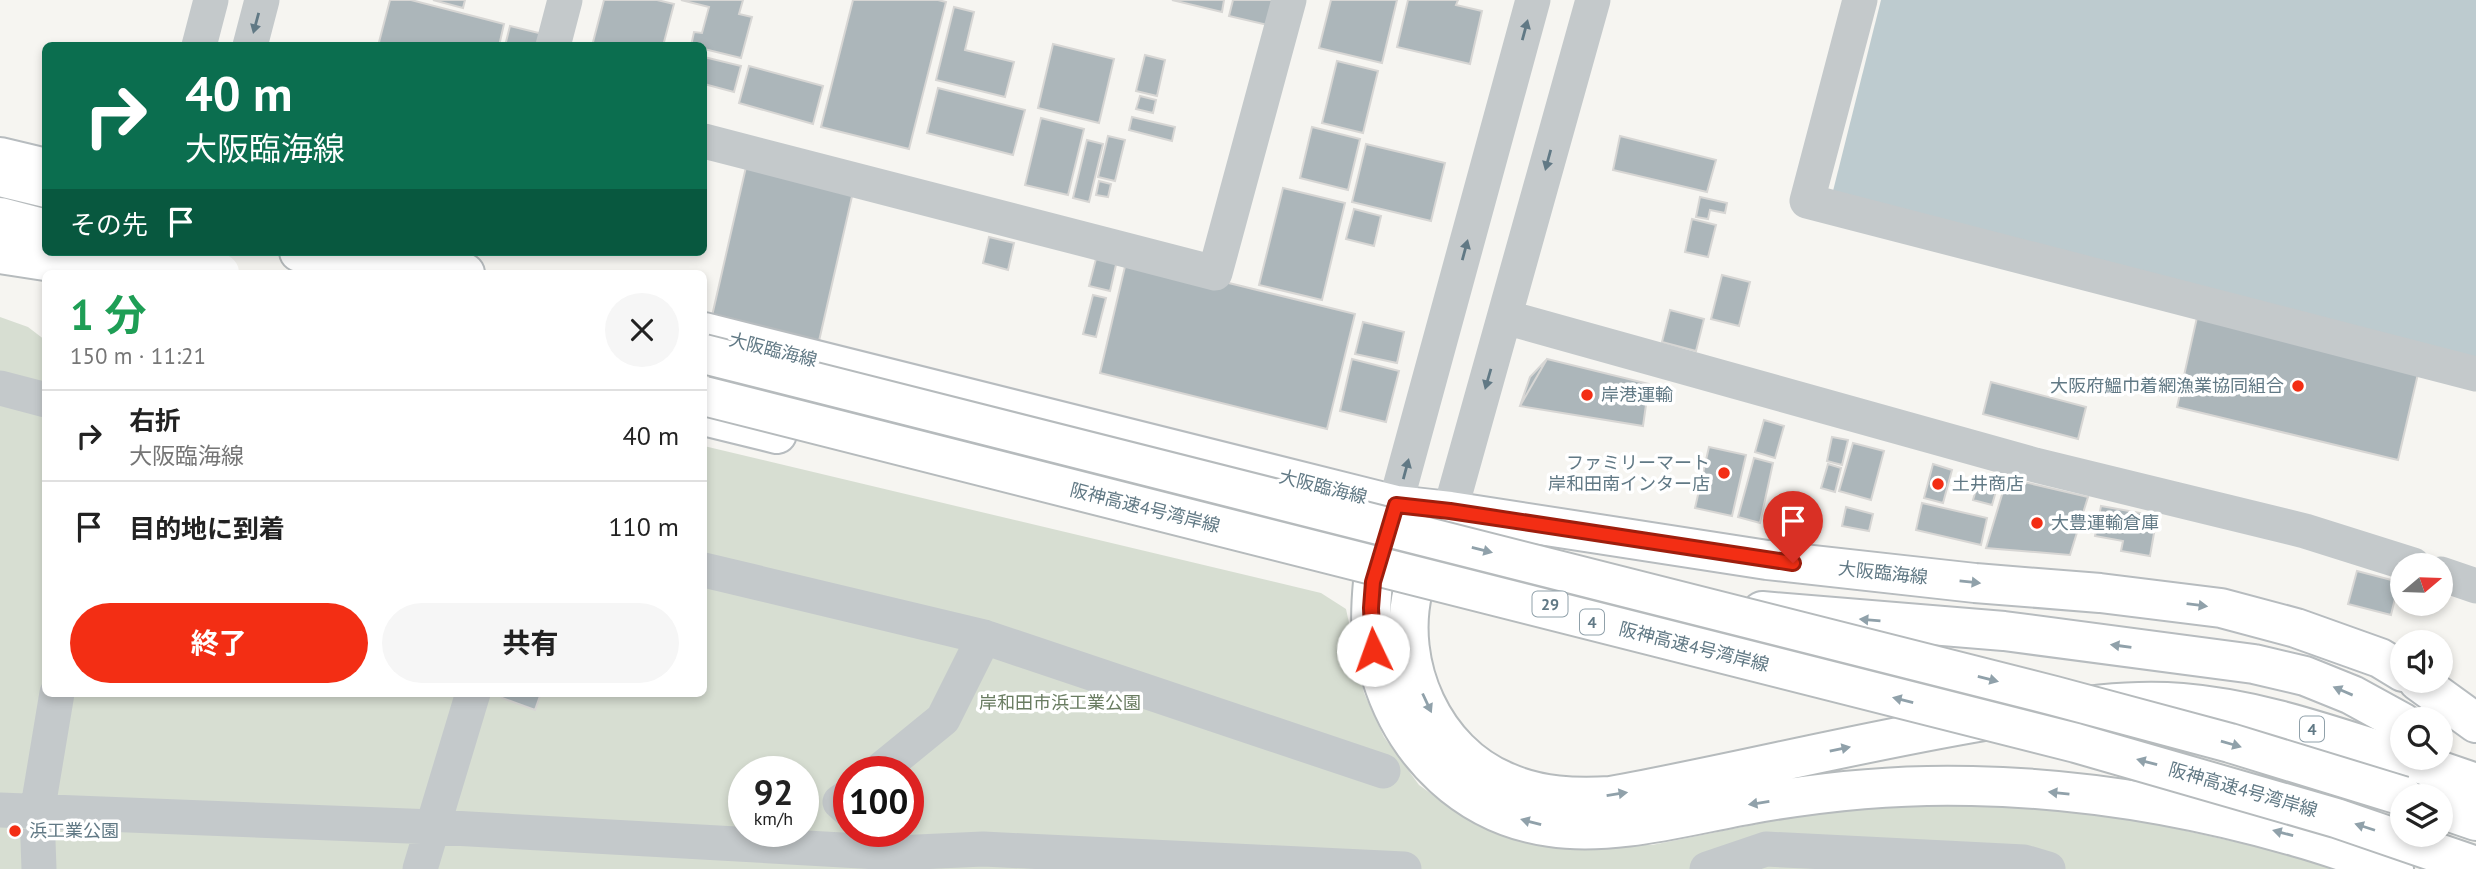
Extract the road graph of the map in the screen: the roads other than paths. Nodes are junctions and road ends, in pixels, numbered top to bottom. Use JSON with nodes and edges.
{"nodes":[{"id":1,"x":211,"y":0,"type":"edge"},
{"id":2,"x":262,"y":0,"type":"edge"},
{"id":3,"x":565,"y":0,"type":"edge"},
{"id":4,"x":1289,"y":0,"type":"edge"},
{"id":5,"x":1533,"y":0,"type":"edge"},
{"id":6,"x":1593,"y":0,"type":"edge"},
{"id":7,"x":1608,"y":0,"type":"edge"},
{"id":8,"x":1860,"y":0,"type":"edge"},
{"id":9,"x":200,"y":42,"type":"edge"},
{"id":10,"x":251,"y":42,"type":"edge"},
{"id":11,"x":554,"y":42,"type":"edge"},
{"id":12,"x":1559,"y":119,"type":"junction"},
{"id":13,"x":707,"y":142,"type":"edge"},
{"id":14,"x":0,"y":157,"type":"edge"},
{"id":15,"x":42,"y":167,"type":"edge"},
{"id":16,"x":0,"y":177,"type":"edge"},
{"id":17,"x":42,"y":187,"type":"edge"},
{"id":18,"x":0,"y":218,"type":"edge"},
{"id":19,"x":42,"y":228,"type":"edge"},
{"id":20,"x":0,"y":241,"type":"edge"},
{"id":21,"x":42,"y":252,"type":"edge"},
{"id":22,"x":0,"y":254,"type":"edge"},
{"id":23,"x":60,"y":256,"type":"edge"},
{"id":24,"x":154,"y":256,"type":"edge"},
{"id":25,"x":315,"y":256,"type":"edge"},
{"id":26,"x":397,"y":256,"type":"edge"},
{"id":27,"x":103,"y":270,"type":"edge"},
{"id":28,"x":116,"y":270,"type":"edge"},
{"id":29,"x":208,"y":270,"type":"edge"},
{"id":30,"x":371,"y":270,"type":"edge"},
{"id":31,"x":453,"y":270,"type":"edge"},
{"id":32,"x":1505,"y":317,"type":"junction"},
{"id":33,"x":707,"y":333,"type":"edge"},
{"id":34,"x":707,"y":355,"type":"edge"},
{"id":35,"x":2476,"y":374,"type":"edge"},
{"id":36,"x":0,"y":387,"type":"edge"},
{"id":37,"x":707,"y":397,"type":"edge"},
{"id":38,"x":42,"y":399,"type":"edge"},
{"id":39,"x":707,"y":417,"type":"edge"},
{"id":40,"x":1396,"y":505,"type":"junction"},
{"id":41,"x":1450,"y":511,"type":"junction"},
{"id":42,"x":2390,"y":558,"type":"edge"},
{"id":43,"x":707,"y":571,"type":"edge"},
{"id":44,"x":2454,"y":578,"type":"edge"},
{"id":45,"x":1373,"y":582,"type":"junction"},
{"id":46,"x":2476,"y":586,"type":"edge"},
{"id":47,"x":1413,"y":590,"type":"junction"},
{"id":48,"x":984,"y":637,"type":"junction"},
{"id":49,"x":2390,"y":664,"type":"edge"},
{"id":50,"x":2435,"y":693,"type":"edge"},
{"id":51,"x":56,"y":697,"type":"edge"},
{"id":52,"x":471,"y":697,"type":"edge"},
{"id":53,"x":2390,"y":716,"type":"edge"},
{"id":54,"x":2476,"y":723,"type":"edge"},
{"id":55,"x":2390,"y":754,"type":"edge"},
{"id":56,"x":898,"y":756,"type":"edge"},
{"id":57,"x":2453,"y":759,"type":"edge"},
{"id":58,"x":2438,"y":770,"type":"edge"},
{"id":59,"x":1384,"y":771,"type":"dead end"},
{"id":60,"x":2476,"y":777,"type":"edge"},
{"id":61,"x":2476,"y":783,"type":"edge"},
{"id":62,"x":2390,"y":792,"type":"edge"},
{"id":63,"x":0,"y":810,"type":"edge"},
{"id":64,"x":37,"y":813,"type":"junction"},
{"id":65,"x":2453,"y":813,"type":"edge"},
{"id":66,"x":2476,"y":821,"type":"edge"},
{"id":67,"x":434,"y":827,"type":"junction"},
{"id":68,"x":833,"y":840,"type":"edge"},
{"id":69,"x":913,"y":847,"type":"edge"},
{"id":70,"x":983,"y":859,"type":"edge"},
{"id":71,"x":2476,"y":866,"type":"edge"},
{"id":72,"x":39,"y":869,"type":"edge"},
{"id":73,"x":420,"y":869,"type":"edge"},
{"id":74,"x":1404,"y":869,"type":"edge"},
{"id":75,"x":1707,"y":869,"type":"edge"},
{"id":76,"x":2048,"y":869,"type":"edge"},
{"id":77,"x":2394,"y":869,"type":"edge"}],
"edges":[{"from":1,"to":9,"type":"street"},
{"from":2,"to":10,"type":"street","one_way":true},
{"from":3,"to":11,"type":"street"},
{"from":4,"to":13,"type":"street"},
{"from":40,"to":5,"type":"street","one_way":true},
{"from":6,"to":12,"type":"street"},
{"from":7,"to":12,"type":"street"},
{"from":8,"to":35,"type":"street"},
{"from":12,"to":32,"type":"street","one_way":true},
{"from":14,"to":15,"type":"main road"},
{"from":16,"to":17,"type":"main road"},
{"from":18,"to":19,"type":"main road"},
{"from":20,"to":21,"type":"main road"},
{"from":22,"to":27,"type":"main road"},
{"from":23,"to":28,"type":"main road"},
{"from":24,"to":29,"type":"main road","bridge":true},
{"from":25,"to":30,"type":"main road"},
{"from":26,"to":31,"type":"main road"},
{"from":32,"to":41,"type":"street","one_way":true},
{"from":32,"to":42,"type":"street"},
{"from":33,"to":40,"type":"main road","name":"大阪臨海線"},
{"from":34,"to":62,"type":"main road","number":"4","one_way":true,"bridge":true},
{"from":36,"to":38,"type":"street"},
{"from":71,"to":37,"type":"main road","name":"阪神高速4号湾岸線","number":"4","one_way":true,"bridge":true},
{"from":39,"to":45,"type":"main road","number":"29"},
{"from":40,"to":41,"type":"main road","name":"大阪臨海線"},
{"from":40,"to":45,"type":"street"},
{"from":41,"to":47,"type":"street"},
{"from":41,"to":49,"type":"main road","name":"大阪臨海線","one_way":true},
{"from":43,"to":48,"type":"street"},
{"from":44,"to":46,"type":"street"},
{"from":45,"to":47,"type":"main road","number":"29"},
{"from":77,"to":45,"type":"main road","one_way":true},
{"from":53,"to":47,"type":"main road","number":"29","one_way":true},
{"from":47,"to":55,"type":"main road","number":"4","one_way":true},
{"from":48,"to":56,"type":"street"},
{"from":48,"to":59,"type":"street"},
{"from":50,"to":54,"type":"main road"},
{"from":51,"to":64,"type":"street"},
{"from":52,"to":67,"type":"street"},
{"from":57,"to":60,"type":"main road"},
{"from":58,"to":61,"type":"main road","number":"4"},
{"from":63,"to":64,"type":"street"},
{"from":64,"to":67,"type":"street"},
{"from":64,"to":72,"type":"street"},
{"from":65,"to":66,"type":"main road"},
{"from":67,"to":68,"type":"street"},
{"from":67,"to":73,"type":"street"},
{"from":69,"to":70,"type":"street"},
{"from":70,"to":74,"type":"street"},
{"from":75,"to":76,"type":"street"}]}
